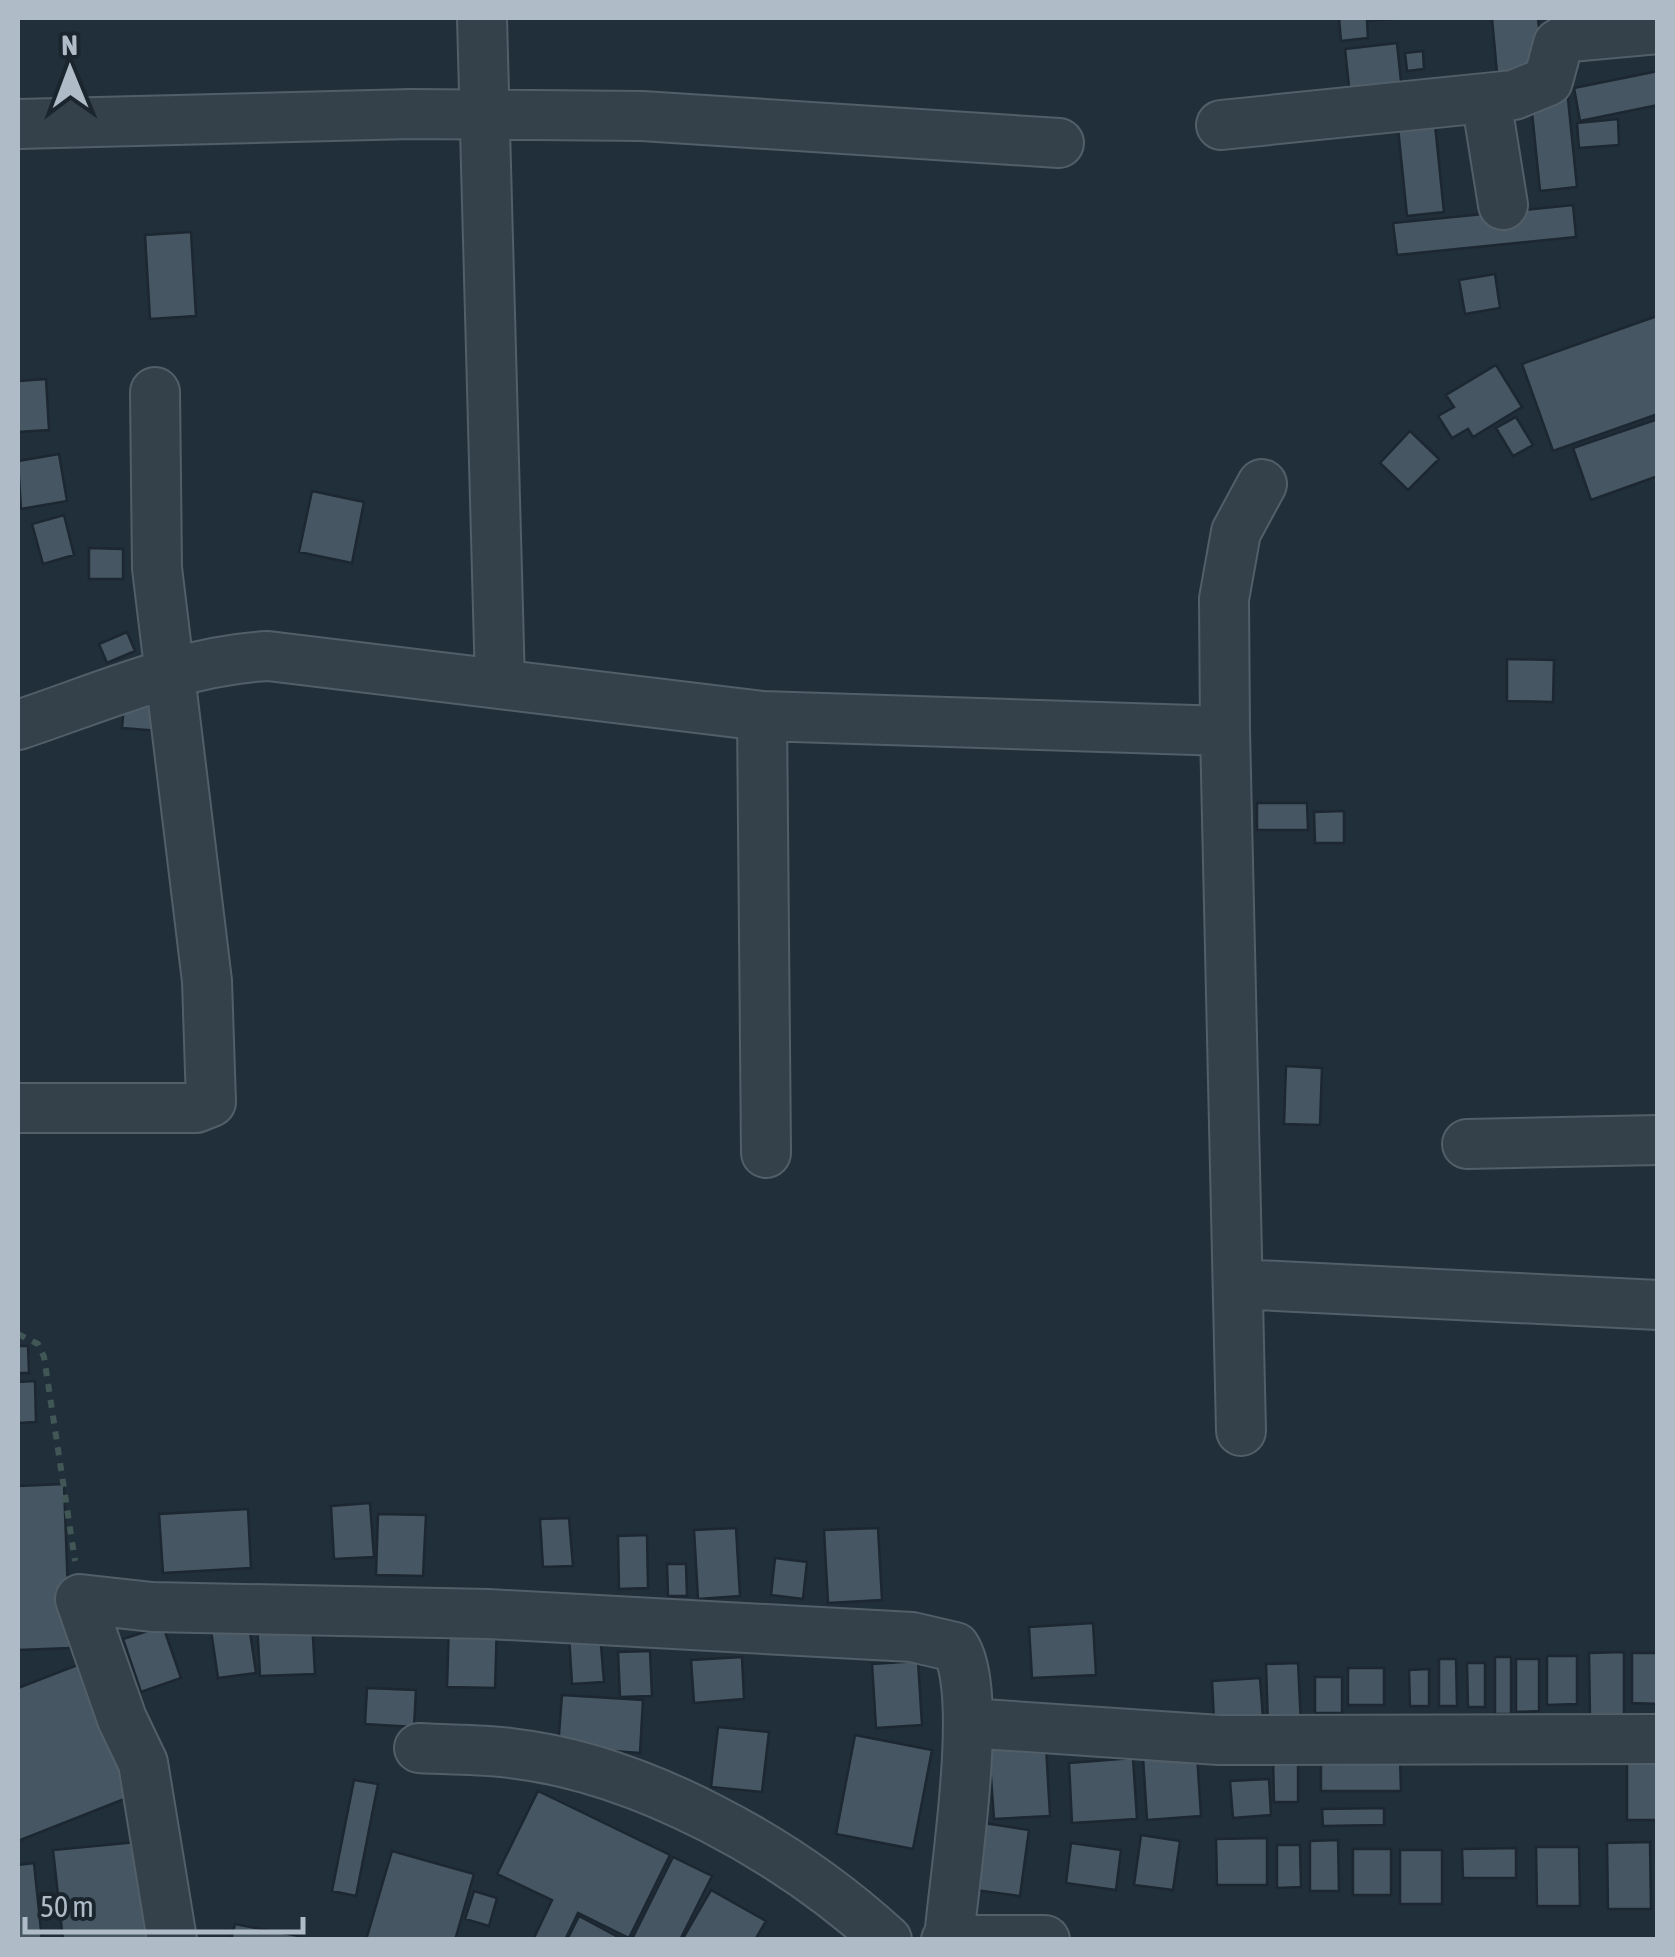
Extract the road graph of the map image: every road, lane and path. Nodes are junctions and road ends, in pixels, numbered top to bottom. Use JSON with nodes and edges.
{"nodes":[{"id":1,"x":482,"y":18,"type":"edge"},
{"id":2,"x":1658,"y":29,"type":"edge"},
{"id":3,"x":1486,"y":99,"type":"junction"},
{"id":4,"x":486,"y":115,"type":"junction"},
{"id":5,"x":18,"y":124,"type":"edge"},
{"id":6,"x":1221,"y":125,"type":"dead end"},
{"id":7,"x":1059,"y":144,"type":"dead end"},
{"id":8,"x":1503,"y":205,"type":"dead end"},
{"id":9,"x":155,"y":392,"type":"dead end"},
{"id":10,"x":1262,"y":484,"type":"dead end"},
{"id":11,"x":173,"y":674,"type":"junction"},
{"id":12,"x":500,"y":684,"type":"junction"},
{"id":13,"x":762,"y":716,"type":"junction"},
{"id":14,"x":18,"y":725,"type":"edge"},
{"id":15,"x":1225,"y":731,"type":"junction"},
{"id":16,"x":18,"y":1108,"type":"edge"},
{"id":17,"x":1658,"y":1140,"type":"edge"},
{"id":18,"x":1467,"y":1144,"type":"dead end"},
{"id":19,"x":766,"y":1153,"type":"dead end"},
{"id":20,"x":1238,"y":1284,"type":"junction"},
{"id":21,"x":1658,"y":1305,"type":"edge"},
{"id":22,"x":18,"y":1334,"type":"edge"},
{"id":23,"x":1241,"y":1431,"type":"dead end"},
{"id":24,"x":80,"y":1599,"type":"junction"},
{"id":25,"x":968,"y":1723,"type":"junction"},
{"id":26,"x":1658,"y":1739,"type":"edge"},
{"id":27,"x":419,"y":1748,"type":"dead end"},
{"id":28,"x":948,"y":1939,"type":"edge"},
{"id":29,"x":172,"y":1940,"type":"edge"},
{"id":30,"x":888,"y":1940,"type":"edge"},
{"id":31,"x":1045,"y":1940,"type":"edge"}],
"edges":[{"from":1,"to":4,"type":"street"},
{"from":2,"to":3,"type":"street"},
{"from":3,"to":6,"type":"street"},
{"from":3,"to":8,"type":"street"},
{"from":4,"to":5,"type":"street"},
{"from":4,"to":7,"type":"street"},
{"from":4,"to":12,"type":"street"},
{"from":9,"to":11,"type":"street"},
{"from":10,"to":15,"type":"street"},
{"from":11,"to":12,"type":"street"},
{"from":11,"to":14,"type":"street"},
{"from":11,"to":16,"type":"street"},
{"from":12,"to":13,"type":"street"},
{"from":13,"to":15,"type":"street"},
{"from":13,"to":19,"type":"street"},
{"from":15,"to":20,"type":"street"},
{"from":17,"to":18,"type":"street"},
{"from":20,"to":21,"type":"street"},
{"from":20,"to":23,"type":"street"},
{"from":22,"to":24,"type":"path"},
{"from":24,"to":25,"type":"street"},
{"from":24,"to":29,"type":"street"},
{"from":25,"to":26,"type":"street"},
{"from":25,"to":28,"type":"street"},
{"from":27,"to":30,"type":"street"},
{"from":28,"to":31,"type":"street"}]}
